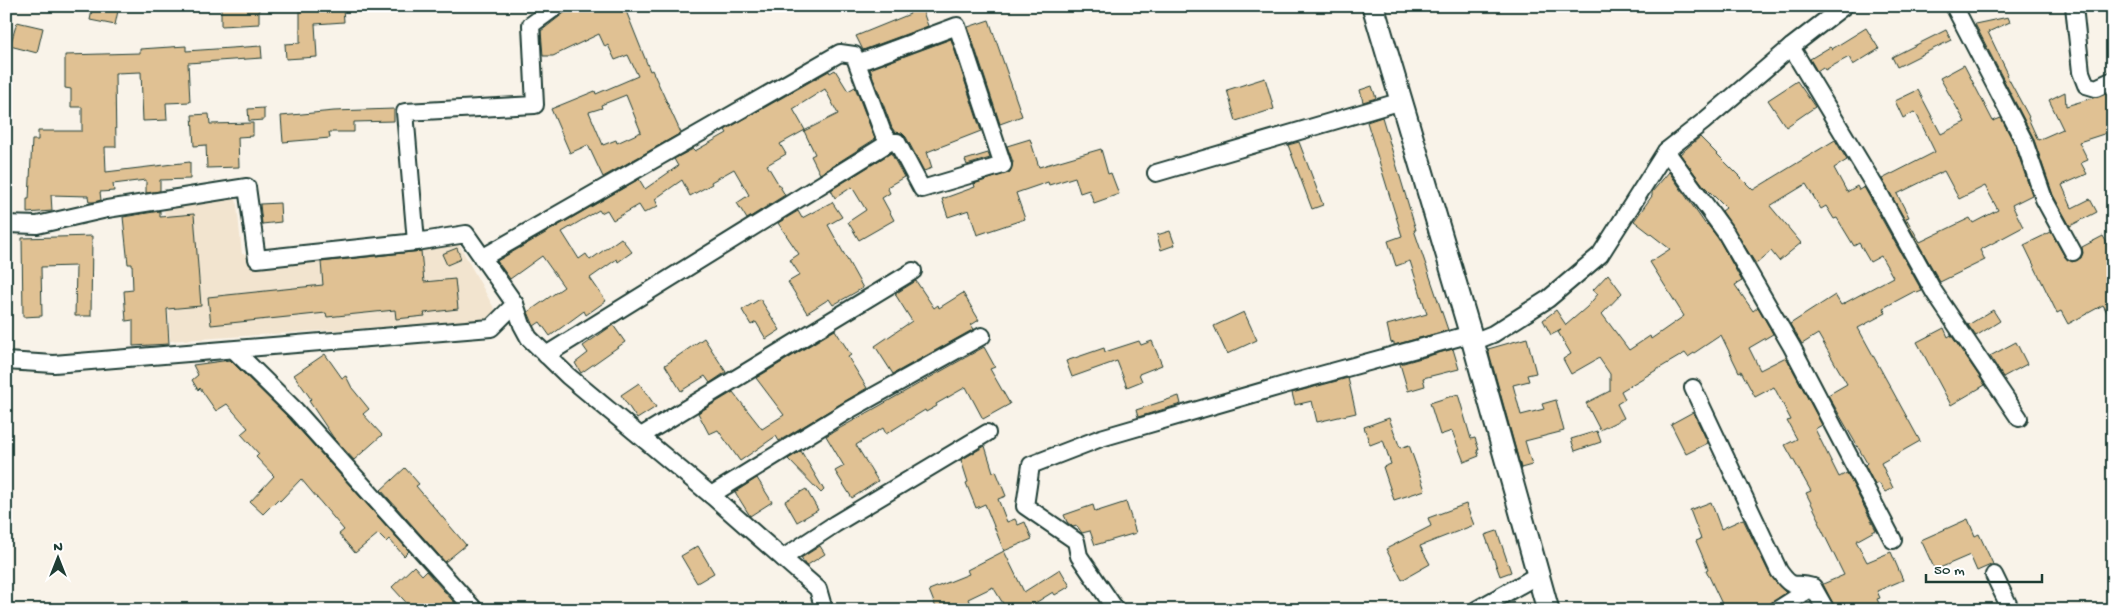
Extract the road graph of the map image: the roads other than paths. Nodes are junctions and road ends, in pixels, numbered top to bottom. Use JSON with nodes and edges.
{"nodes":[{"id":1,"x":557,"y":6,"type":"edge"},
{"id":2,"x":1373,"y":6,"type":"edge"},
{"id":3,"x":1844,"y":6,"type":"edge"},
{"id":4,"x":1954,"y":6,"type":"edge"},
{"id":5,"x":2074,"y":6,"type":"edge"},
{"id":6,"x":1791,"y":47,"type":"junction"},
{"id":7,"x":857,"y":63,"type":"junction"},
{"id":8,"x":2113,"y":80,"type":"edge"},
{"id":9,"x":1402,"y":101,"type":"junction"},
{"id":10,"x":890,"y":142,"type":"junction"},
{"id":11,"x":1666,"y":151,"type":"junction"},
{"id":12,"x":1156,"y":173,"type":"dead end"},
{"id":13,"x":6,"y":224,"type":"edge"},
{"id":14,"x":416,"y":242,"type":"junction"},
{"id":15,"x":2073,"y":252,"type":"dead end"},
{"id":16,"x":482,"y":258,"type":"junction"},
{"id":17,"x":913,"y":271,"type":"dead end"},
{"id":18,"x":514,"y":304,"type":"junction"},
{"id":19,"x":982,"y":336,"type":"dead end"},
{"id":20,"x":1472,"y":338,"type":"junction"},
{"id":21,"x":235,"y":351,"type":"junction"},
{"id":22,"x":546,"y":355,"type":"junction"},
{"id":23,"x":6,"y":361,"type":"edge"},
{"id":24,"x":1693,"y":388,"type":"dead end"},
{"id":25,"x":2019,"y":418,"type":"dead end"},
{"id":26,"x":987,"y":433,"type":"dead end"},
{"id":27,"x":641,"y":436,"type":"junction"},
{"id":28,"x":711,"y":494,"type":"junction"},
{"id":29,"x":1893,"y":540,"type":"dead end"},
{"id":30,"x":783,"y":558,"type":"junction"},
{"id":31,"x":1538,"y":575,"type":"junction"},
{"id":32,"x":1994,"y":575,"type":"dead end"},
{"id":33,"x":1813,"y":587,"type":"junction"},
{"id":34,"x":475,"y":610,"type":"edge"},
{"id":35,"x":824,"y":610,"type":"edge"},
{"id":36,"x":1116,"y":610,"type":"edge"},
{"id":37,"x":1476,"y":610,"type":"edge"},
{"id":38,"x":1548,"y":610,"type":"edge"},
{"id":39,"x":1777,"y":610,"type":"edge"},
{"id":40,"x":1826,"y":610,"type":"edge"},
{"id":41,"x":2011,"y":610,"type":"edge"}],
"edges":[{"from":1,"to":14,"type":"street"},
{"from":2,"to":9,"type":"street"},
{"from":3,"to":6,"type":"street"},
{"from":4,"to":15,"type":"street"},
{"from":5,"to":8,"type":"street"},
{"from":6,"to":11,"type":"street"},
{"from":6,"to":25,"type":"street"},
{"from":7,"to":10,"type":"street"},
{"from":7,"to":10,"type":"street"},
{"from":7,"to":16,"type":"street"},
{"from":9,"to":12,"type":"street"},
{"from":9,"to":20,"type":"street"},
{"from":10,"to":22,"type":"street"},
{"from":11,"to":20,"type":"street"},
{"from":11,"to":29,"type":"street"},
{"from":13,"to":14,"type":"street"},
{"from":14,"to":16,"type":"street"},
{"from":16,"to":18,"type":"street"},
{"from":17,"to":27,"type":"street"},
{"from":18,"to":21,"type":"street"},
{"from":18,"to":22,"type":"street"},
{"from":19,"to":28,"type":"street"},
{"from":20,"to":31,"type":"street"},
{"from":20,"to":36,"type":"street"},
{"from":21,"to":23,"type":"street"},
{"from":21,"to":34,"type":"street"},
{"from":22,"to":27,"type":"street"},
{"from":24,"to":33,"type":"street"},
{"from":26,"to":30,"type":"street"},
{"from":27,"to":28,"type":"street"},
{"from":28,"to":30,"type":"street"},
{"from":30,"to":35,"type":"street"},
{"from":31,"to":37,"type":"street"},
{"from":31,"to":38,"type":"street"},
{"from":32,"to":41,"type":"street"},
{"from":33,"to":39,"type":"street"},
{"from":33,"to":40,"type":"street"}]}
